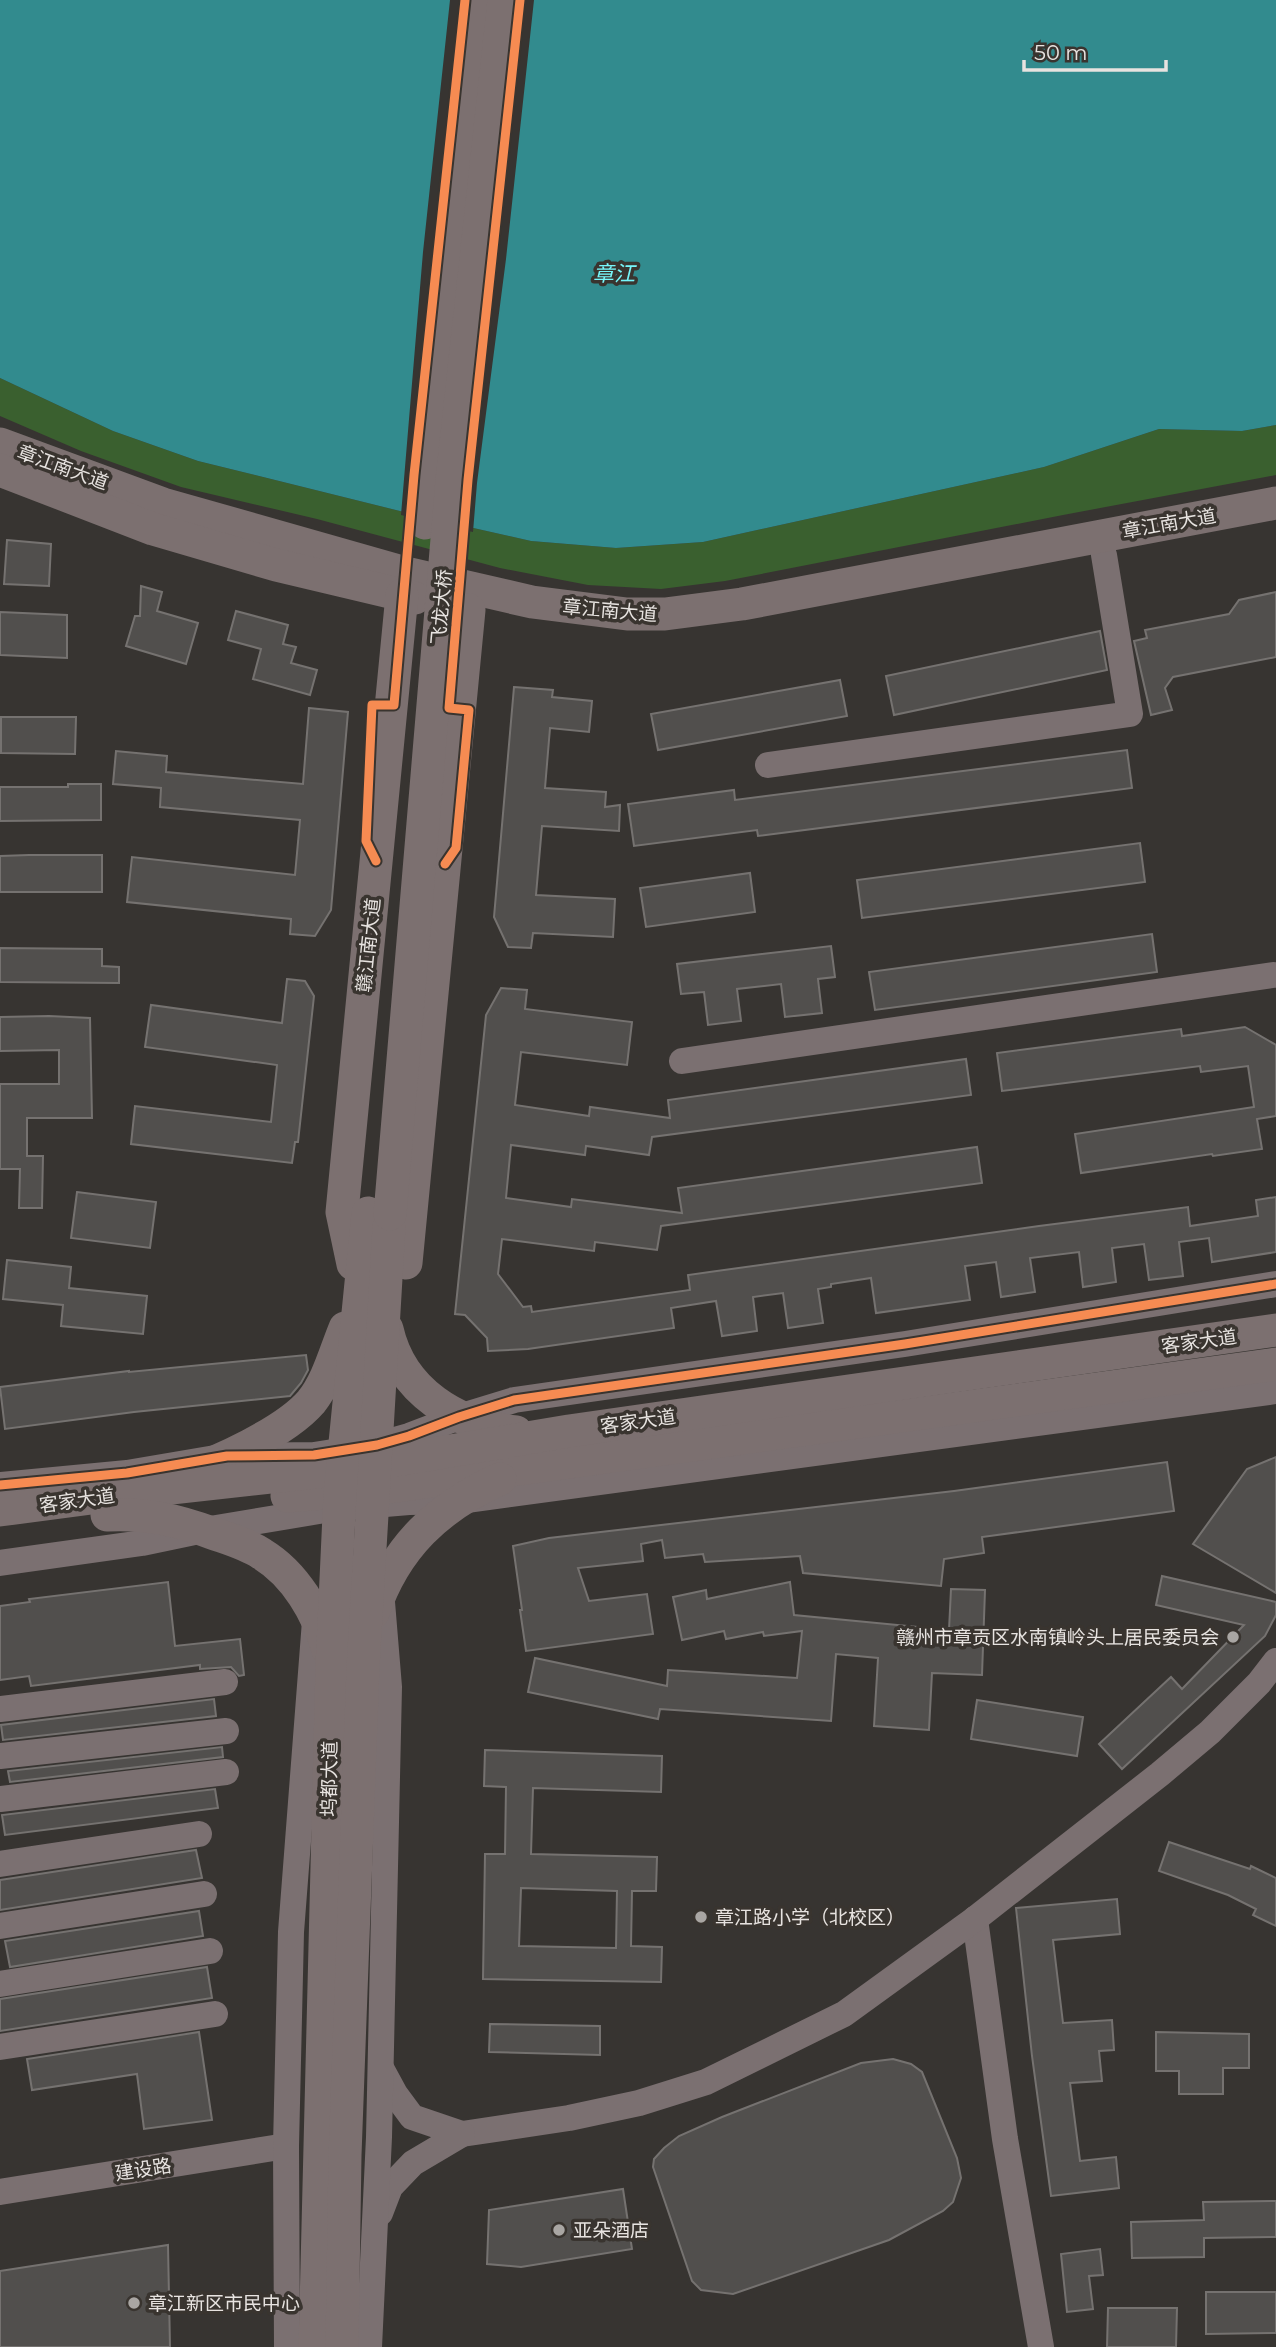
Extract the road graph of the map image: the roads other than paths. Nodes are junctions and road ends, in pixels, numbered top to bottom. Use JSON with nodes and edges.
{"nodes":[{"id":1,"x":480,"y":0,"type":"edge"},
{"id":2,"x":504,"y":0,"type":"edge"},
{"id":3,"x":0,"y":444,"type":"edge"},
{"id":4,"x":0,"y":470,"type":"edge"},
{"id":5,"x":1276,"y":503,"type":"edge"},
{"id":6,"x":1276,"y":524,"type":"edge"},
{"id":7,"x":1104,"y":555,"type":"junction"},
{"id":8,"x":402,"y":594,"type":"junction"},
{"id":9,"x":468,"y":610,"type":"junction"},
{"id":10,"x":768,"y":765,"type":"dead end"},
{"id":11,"x":1275,"y":977,"type":"edge"},
{"id":12,"x":682,"y":1062,"type":"dead end"},
{"id":13,"x":379,"y":1214,"type":"junction"},
{"id":14,"x":1276,"y":1284,"type":"edge"},
{"id":15,"x":359,"y":1294,"type":"junction"},
{"id":16,"x":384,"y":1319,"type":"junction"},
{"id":17,"x":1276,"y":1330,"type":"edge"},
{"id":18,"x":1276,"y":1364,"type":"edge"},
{"id":19,"x":1276,"y":1391,"type":"edge"},
{"id":20,"x":458,"y":1417,"type":"junction"},
{"id":21,"x":569,"y":1431,"type":"junction"},
{"id":22,"x":227,"y":1456,"type":"junction"},
{"id":23,"x":545,"y":1464,"type":"junction"},
{"id":24,"x":376,"y":1481,"type":"junction"},
{"id":25,"x":0,"y":1485,"type":"edge"},
{"id":26,"x":341,"y":1485,"type":"junction"},
{"id":27,"x":138,"y":1492,"type":"junction"},
{"id":28,"x":459,"y":1501,"type":"junction"},
{"id":29,"x":0,"y":1510,"type":"edge"},
{"id":30,"x":107,"y":1516,"type":"junction"},
{"id":31,"x":204,"y":1530,"type":"junction"},
{"id":32,"x":0,"y":1531,"type":"edge"},
{"id":33,"x":0,"y":1563,"type":"edge"},
{"id":34,"x":381,"y":1593,"type":"junction"},
{"id":35,"x":315,"y":1616,"type":"junction"},
{"id":36,"x":1276,"y":1661,"type":"edge"},
{"id":37,"x":347,"y":1667,"type":"junction"},
{"id":38,"x":225,"y":1682,"type":"dead end"},
{"id":39,"x":0,"y":1709,"type":"edge"},
{"id":40,"x":226,"y":1731,"type":"dead end"},
{"id":41,"x":0,"y":1756,"type":"edge"},
{"id":42,"x":226,"y":1772,"type":"dead end"},
{"id":43,"x":0,"y":1799,"type":"edge"},
{"id":44,"x":199,"y":1834,"type":"dead end"},
{"id":45,"x":0,"y":1864,"type":"edge"},
{"id":46,"x":204,"y":1894,"type":"dead end"},
{"id":47,"x":975,"y":1919,"type":"junction"},
{"id":48,"x":0,"y":1926,"type":"edge"},
{"id":49,"x":209,"y":1951,"type":"dead end"},
{"id":50,"x":0,"y":1984,"type":"edge"},
{"id":51,"x":215,"y":2014,"type":"dead end"},
{"id":52,"x":0,"y":2047,"type":"edge"},
{"id":53,"x":381,"y":2069,"type":"junction"},
{"id":54,"x":462,"y":2134,"type":"junction"},
{"id":55,"x":286,"y":2146,"type":"junction"},
{"id":56,"x":0,"y":2192,"type":"edge"},
{"id":57,"x":375,"y":2228,"type":"junction"},
{"id":58,"x":287,"y":2347,"type":"edge"},
{"id":59,"x":315,"y":2347,"type":"edge"},
{"id":60,"x":342,"y":2347,"type":"edge"},
{"id":61,"x":369,"y":2347,"type":"edge"},
{"id":62,"x":1041,"y":2347,"type":"edge"}],
"edges":[{"from":1,"to":13,"type":"main road","name":"飞龙大桥","bridge":true},
{"from":2,"to":13,"type":"main road","name":"飞龙大桥","bridge":true},
{"from":3,"to":5,"type":"main road","name":"章江南大道"},
{"from":4,"to":8,"type":"main road","name":"章江南大道"},
{"from":6,"to":7,"type":"main road","name":"章江南大道"},
{"from":7,"to":9,"type":"main road","name":"章江南大道"},
{"from":7,"to":10,"type":"street"},
{"from":8,"to":9,"type":"main road","name":"章江南大道"},
{"from":8,"to":15,"type":"main road","name":"赣江南大道"},
{"from":9,"to":16,"type":"main road"},
{"from":11,"to":12,"type":"street"},
{"from":13,"to":15,"type":"main road","name":"坞都大道"},
{"from":13,"to":16,"type":"main road","name":"坞都大道"},
{"from":14,"to":20,"type":"street"},
{"from":15,"to":22,"type":"main road"},
{"from":15,"to":26,"type":"main road","name":"坞都大道"},
{"from":16,"to":20,"type":"main road"},
{"from":16,"to":24,"type":"main road","name":"坞都大道"},
{"from":17,"to":21,"type":"main road","name":"客家大道"},
{"from":18,"to":23,"type":"main road","name":"客家大道"},
{"from":19,"to":28,"type":"street"},
{"from":20,"to":21,"type":"main road"},
{"from":20,"to":24,"type":"street"},
{"from":21,"to":24,"type":"main road","name":"客家大道"},
{"from":22,"to":25,"type":"street"},
{"from":22,"to":26,"type":"street"},
{"from":22,"to":27,"type":"main road"},
{"from":23,"to":24,"type":"main road","name":"客家大道"},
{"from":23,"to":28,"type":"main road"},
{"from":24,"to":26,"type":"main road","name":"客家大道"},
{"from":24,"to":26,"type":"street"},
{"from":24,"to":28,"type":"street"},
{"from":24,"to":34,"type":"street"},
{"from":24,"to":37,"type":"main road","name":"坞都大道"},
{"from":26,"to":27,"type":"main road","name":"客家大道"},
{"from":26,"to":30,"type":"main road","name":"客家大道"},
{"from":26,"to":31,"type":"street"},
{"from":26,"to":35,"type":"street"},
{"from":26,"to":37,"type":"main road","name":"坞都大道"},
{"from":27,"to":29,"type":"main road","name":"客家大道"},
{"from":28,"to":34,"type":"main road"},
{"from":30,"to":31,"type":"main road"},
{"from":30,"to":32,"type":"main road","name":"客家大道"},
{"from":31,"to":33,"type":"street"},
{"from":31,"to":35,"type":"main road"},
{"from":34,"to":37,"type":"main road"},
{"from":34,"to":53,"type":"street"},
{"from":35,"to":37,"type":"main road"},
{"from":35,"to":55,"type":"street"},
{"from":36,"to":47,"type":"street"},
{"from":37,"to":59,"type":"main road","name":"坞都大道"},
{"from":37,"to":60,"type":"main road","name":"坞都大道"},
{"from":38,"to":39,"type":"street"},
{"from":40,"to":41,"type":"street"},
{"from":42,"to":43,"type":"street"},
{"from":44,"to":45,"type":"street"},
{"from":46,"to":48,"type":"street"},
{"from":47,"to":54,"type":"street"},
{"from":47,"to":62,"type":"street"},
{"from":49,"to":50,"type":"street"},
{"from":51,"to":52,"type":"street"},
{"from":53,"to":54,"type":"street"},
{"from":53,"to":57,"type":"street"},
{"from":54,"to":57,"type":"street"},
{"from":55,"to":56,"type":"street","name":"建设路"},
{"from":55,"to":58,"type":"street"},
{"from":57,"to":61,"type":"street"}]}
